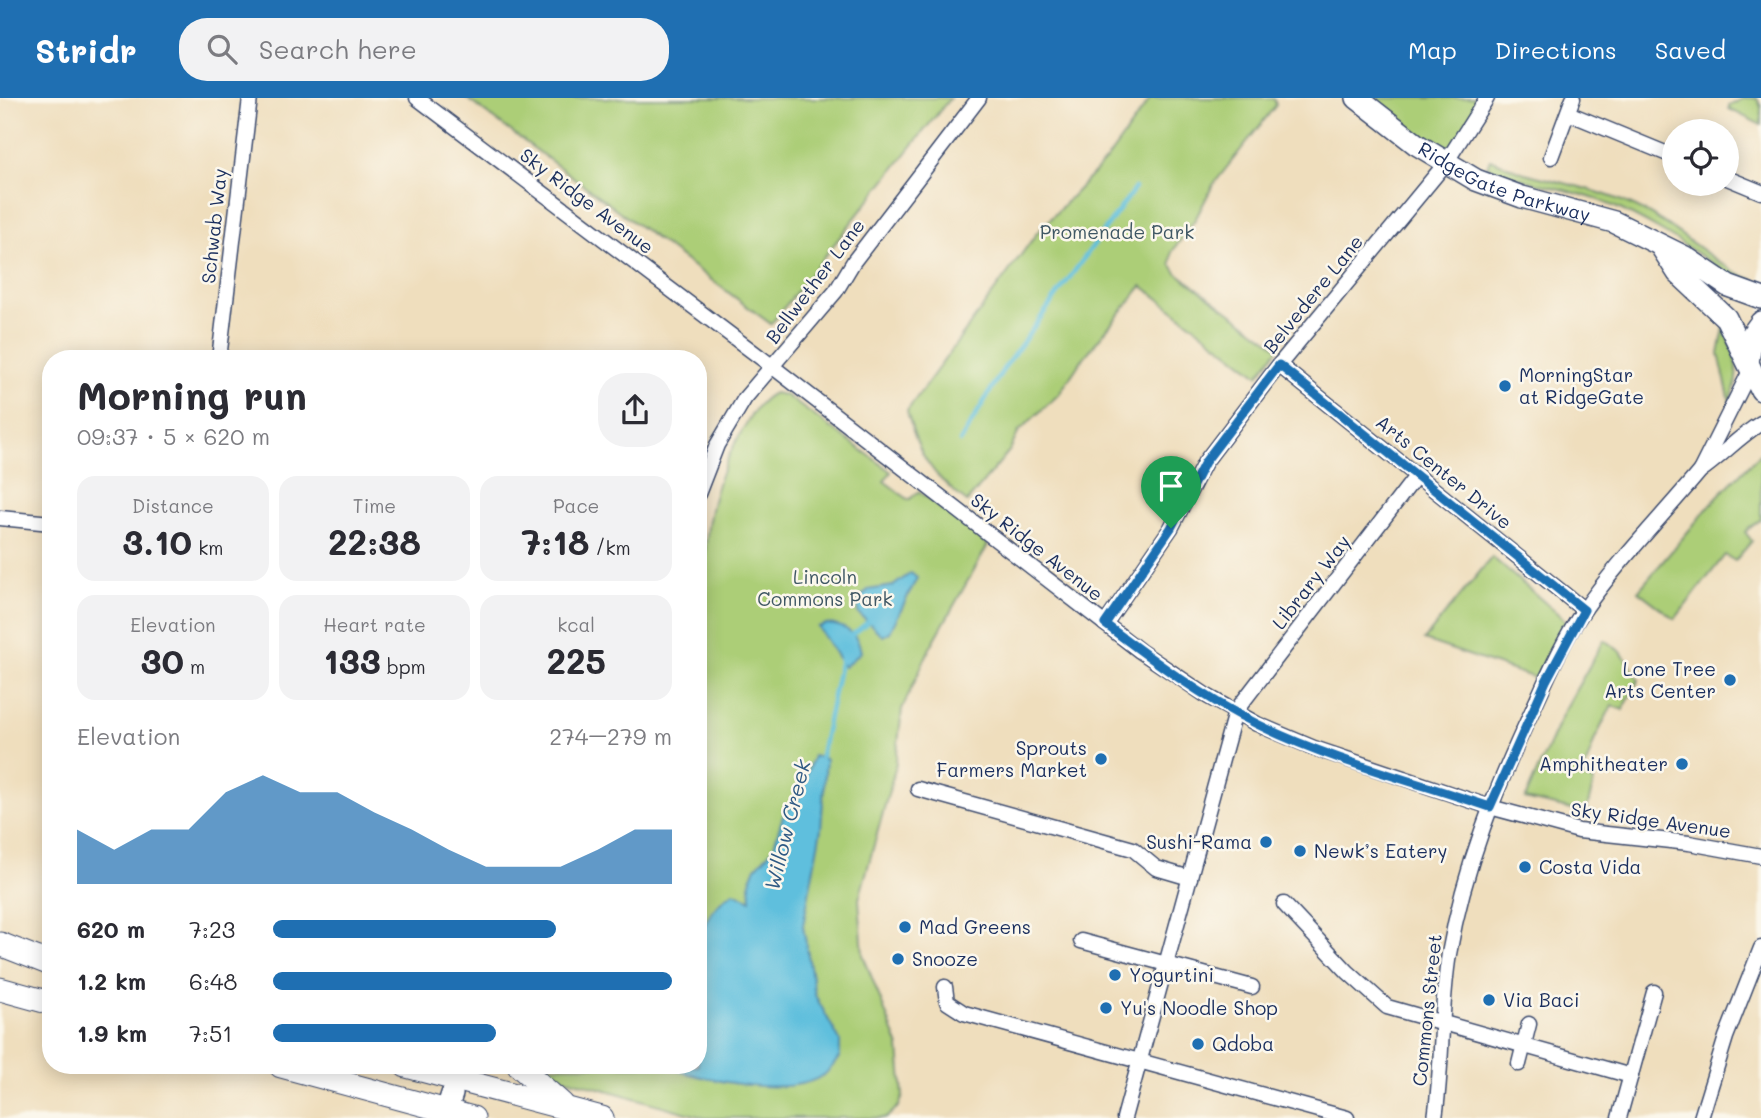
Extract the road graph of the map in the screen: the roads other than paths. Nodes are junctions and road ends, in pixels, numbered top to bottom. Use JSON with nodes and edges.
{"nodes":[{"id":1,"x":250,"y":98,"type":"edge"},
{"id":2,"x":417,"y":98,"type":"edge"},
{"id":3,"x":979,"y":98,"type":"edge"},
{"id":4,"x":1357,"y":98,"type":"edge"},
{"id":5,"x":1487,"y":98,"type":"edge"},
{"id":6,"x":1573,"y":98,"type":"edge"},
{"id":7,"x":1568,"y":113,"type":"junction"},
{"id":8,"x":1662,"y":152,"type":"edge"},
{"id":9,"x":1551,"y":157,"type":"dead end"},
{"id":10,"x":1445,"y":164,"type":"junction"},
{"id":11,"x":1739,"y":183,"type":"edge"},
{"id":12,"x":1761,"y":192,"type":"edge"},
{"id":13,"x":1661,"y":248,"type":"junction"},
{"id":14,"x":1761,"y":298,"type":"edge"},
{"id":15,"x":1761,"y":323,"type":"edge"},
{"id":16,"x":220,"y":350,"type":"edge"},
{"id":17,"x":1279,"y":365,"type":"junction"},
{"id":18,"x":1749,"y":366,"type":"junction"},
{"id":19,"x":774,"y":367,"type":"junction"},
{"id":20,"x":1761,"y":390,"type":"edge"},
{"id":21,"x":1761,"y":423,"type":"edge"},
{"id":22,"x":1700,"y":471,"type":"junction"},
{"id":23,"x":707,"y":472,"type":"edge"},
{"id":24,"x":1417,"y":475,"type":"junction"},
{"id":25,"x":1,"y":518,"type":"edge"},
{"id":26,"x":42,"y":522,"type":"edge"},
{"id":27,"x":1584,"y":610,"type":"junction"},
{"id":28,"x":1105,"y":624,"type":"junction"},
{"id":29,"x":1235,"y":712,"type":"junction"},
{"id":30,"x":918,"y":789,"type":"dead end"},
{"id":31,"x":1490,"y":807,"type":"junction"},
{"id":32,"x":1761,"y":856,"type":"edge"},
{"id":33,"x":1190,"y":878,"type":"junction"},
{"id":34,"x":1284,"y":904,"type":"dead end"},
{"id":35,"x":1082,"y":942,"type":"dead end"},
{"id":36,"x":0,"y":944,"type":"edge"},
{"id":37,"x":1761,"y":948,"type":"edge"},
{"id":38,"x":0,"y":952,"type":"edge"},
{"id":39,"x":42,"y":961,"type":"edge"},
{"id":40,"x":42,"y":963,"type":"edge"},
{"id":41,"x":1166,"y":964,"type":"junction"},
{"id":42,"x":945,"y":987,"type":"dead end"},
{"id":43,"x":1252,"y":987,"type":"dead end"},
{"id":44,"x":0,"y":989,"type":"edge"},
{"id":45,"x":1654,"y":992,"type":"dead end"},
{"id":46,"x":42,"y":1001,"type":"edge"},
{"id":47,"x":1443,"y":1024,"type":"junction"},
{"id":48,"x":1530,"y":1024,"type":"dead end"},
{"id":49,"x":1523,"y":1046,"type":"junction"},
{"id":50,"x":1140,"y":1060,"type":"junction"},
{"id":51,"x":1519,"y":1064,"type":"dead end"},
{"id":52,"x":330,"y":1074,"type":"edge"},
{"id":53,"x":420,"y":1074,"type":"edge"},
{"id":54,"x":528,"y":1074,"type":"edge"},
{"id":55,"x":1631,"y":1076,"type":"junction"},
{"id":56,"x":453,"y":1094,"type":"edge"},
{"id":57,"x":567,"y":1109,"type":"junction"},
{"id":58,"x":473,"y":1118,"type":"edge"},
{"id":59,"x":602,"y":1118,"type":"edge"},
{"id":60,"x":1124,"y":1118,"type":"edge"},
{"id":61,"x":1347,"y":1118,"type":"edge"},
{"id":62,"x":1435,"y":1118,"type":"edge"},
{"id":63,"x":1619,"y":1118,"type":"edge"},
{"id":64,"x":1702,"y":1118,"type":"edge"}],
"edges":[{"from":1,"to":16,"type":"street","name":"Schwab Way"},
{"from":2,"to":19,"type":"street","name":"Sky Ridge Avenue"},
{"from":3,"to":19,"type":"street","name":"Bellwether Lane"},
{"from":4,"to":10,"type":"main road","name":"RidgeGate Parkway"},
{"from":5,"to":10,"type":"street","name":"Belvedere Lane"},
{"from":6,"to":7,"type":"street"},
{"from":7,"to":8,"type":"street"},
{"from":7,"to":9,"type":"street"},
{"from":10,"to":13,"type":"main road","name":"RidgeGate Parkway"},
{"from":10,"to":17,"type":"street","name":"Belvedere Lane"},
{"from":11,"to":12,"type":"street"},
{"from":13,"to":14,"type":"main road","name":"RidgeGate Parkway"},
{"from":13,"to":18,"type":"main road","name":"RidgeGate Parkway"},
{"from":15,"to":18,"type":"main road"},
{"from":17,"to":24,"type":"street","name":"Arts Center Drive"},
{"from":17,"to":28,"type":"street","name":"Belvedere Lane"},
{"from":18,"to":20,"type":"main road","name":"RidgeGate Parkway"},
{"from":18,"to":22,"type":"street","name":"Commons Street"},
{"from":19,"to":23,"type":"street","name":"Bellwether Lane"},
{"from":19,"to":28,"type":"street","name":"Sky Ridge Avenue"},
{"from":21,"to":22,"type":"street","name":"Commons Street"},
{"from":22,"to":27,"type":"street","name":"Commons Street"},
{"from":24,"to":27,"type":"street","name":"Arts Center Drive"},
{"from":24,"to":29,"type":"street","name":"Library Way"},
{"from":25,"to":26,"type":"street"},
{"from":27,"to":31,"type":"street","name":"Commons Street"},
{"from":28,"to":29,"type":"street","name":"Sky Ridge Avenue"},
{"from":29,"to":31,"type":"street","name":"Sky Ridge Avenue"},
{"from":29,"to":33,"type":"street"},
{"from":30,"to":33,"type":"street"},
{"from":31,"to":32,"type":"street","name":"Sky Ridge Avenue"},
{"from":31,"to":47,"type":"street","name":"Commons Street"},
{"from":33,"to":41,"type":"street"},
{"from":34,"to":47,"type":"street"},
{"from":35,"to":41,"type":"street"},
{"from":36,"to":39,"type":"main road"},
{"from":37,"to":64,"type":"street"},
{"from":38,"to":40,"type":"main road"},
{"from":41,"to":43,"type":"street"},
{"from":41,"to":50,"type":"street"},
{"from":42,"to":50,"type":"street"},
{"from":44,"to":46,"type":"main road"},
{"from":45,"to":55,"type":"street"},
{"from":47,"to":49,"type":"street"},
{"from":47,"to":62,"type":"street","name":"Commons Street"},
{"from":48,"to":49,"type":"street"},
{"from":49,"to":51,"type":"street"},
{"from":49,"to":55,"type":"street"},
{"from":50,"to":60,"type":"street"},
{"from":50,"to":61,"type":"street"},
{"from":52,"to":56,"type":"main road"},
{"from":53,"to":56,"type":"main road"},
{"from":54,"to":57,"type":"main road"},
{"from":55,"to":63,"type":"street"},
{"from":56,"to":57,"type":"main road"},
{"from":56,"to":58,"type":"main road"},
{"from":57,"to":59,"type":"main road"}]}
